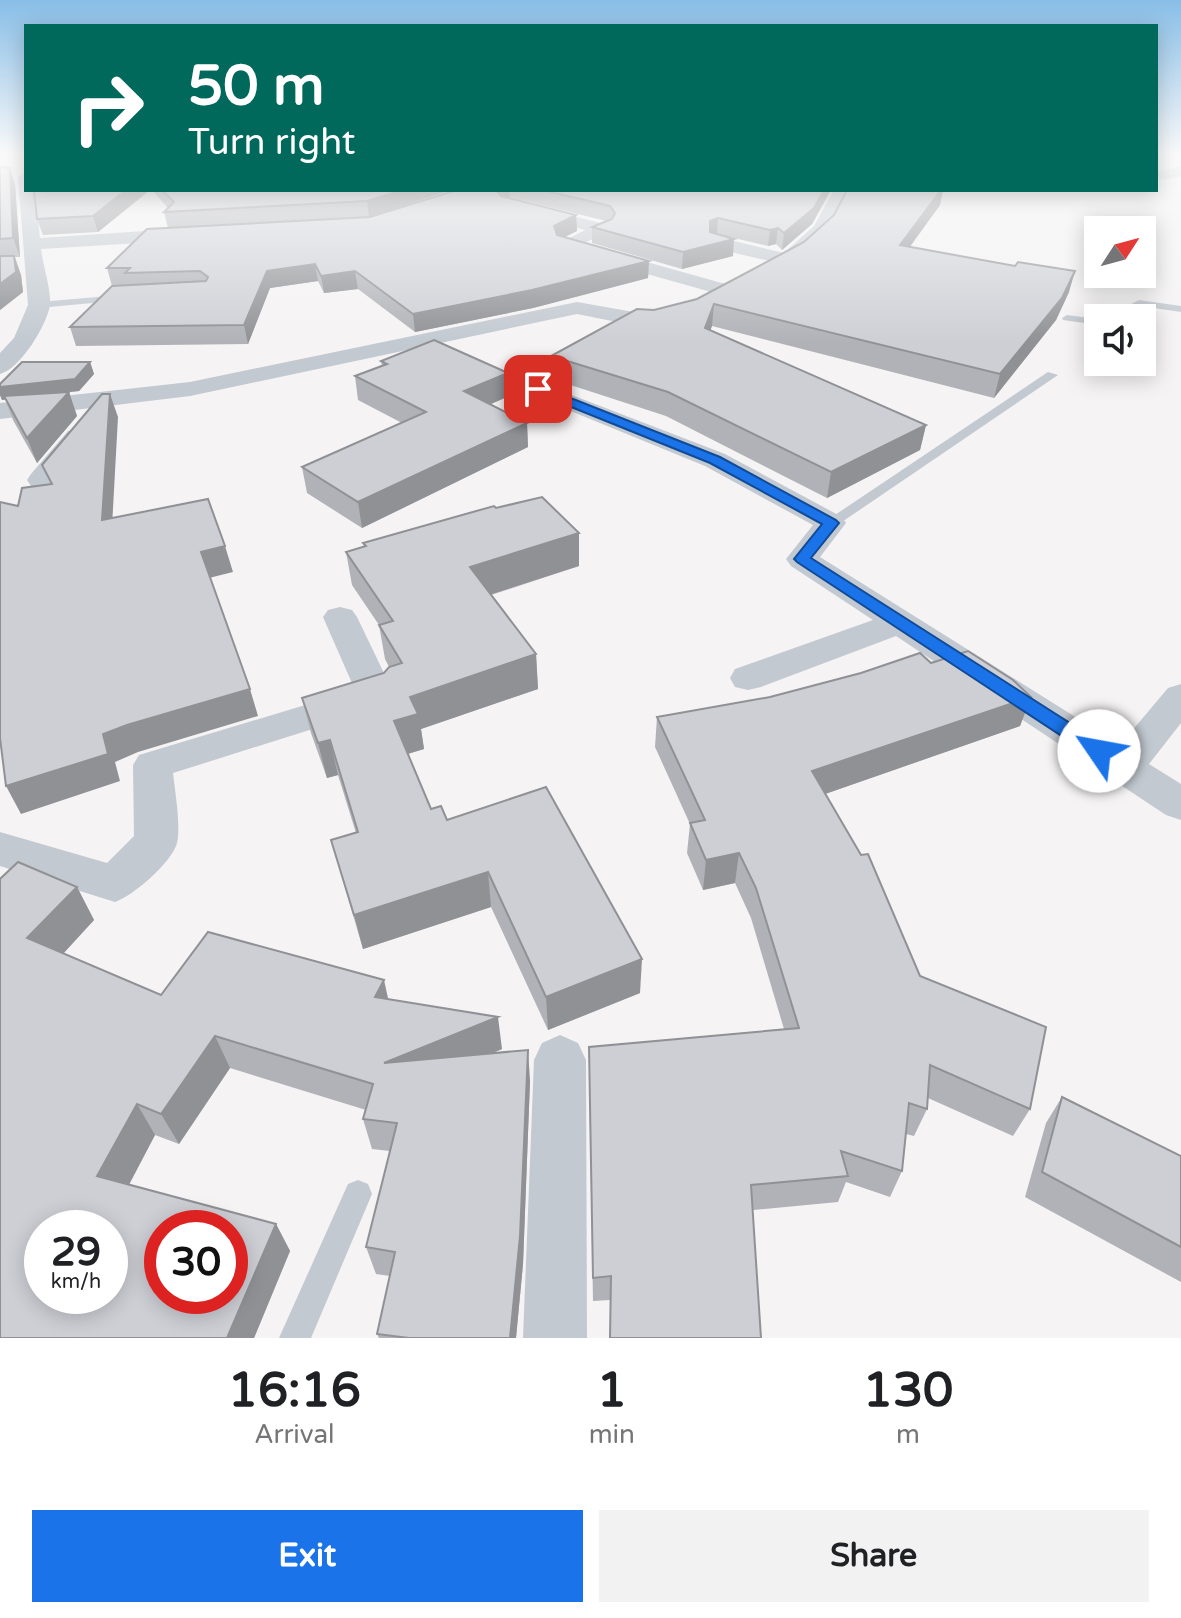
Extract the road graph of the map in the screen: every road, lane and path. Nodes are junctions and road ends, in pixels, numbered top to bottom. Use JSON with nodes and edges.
{"nodes":[{"id":1,"x":27,"y":217,"type":"edge"},
{"id":2,"x":558,"y":217,"type":"edge"},
{"id":3,"x":828,"y":217,"type":"edge"},
{"id":4,"x":206,"y":233,"type":"edge"},
{"id":5,"x":718,"y":243,"type":"edge"},
{"id":6,"x":31,"y":244,"type":"junction"},
{"id":7,"x":786,"y":259,"type":"junction"},
{"id":8,"x":11,"y":266,"type":"edge"},
{"id":9,"x":33,"y":266,"type":"junction"},
{"id":10,"x":729,"y":291,"type":"junction"},
{"id":11,"x":137,"y":296,"type":"edge"},
{"id":12,"x":39,"y":305,"type":"junction"},
{"id":13,"x":1156,"y":305,"type":"edge"},
{"id":14,"x":1181,"y":309,"type":"edge"},
{"id":15,"x":1067,"y":318,"type":"edge"},
{"id":16,"x":1084,"y":320,"type":"edge"},
{"id":17,"x":0,"y":367,"type":"edge"},
{"id":18,"x":1052,"y":375,"type":"dead end"},
{"id":19,"x":538,"y":389,"type":"dead end"},
{"id":20,"x":108,"y":399,"type":"junction"},
{"id":21,"x":0,"y":411,"type":"edge"},
{"id":22,"x":41,"y":480,"type":"edge"},
{"id":23,"x":831,"y":523,"type":"junction"},
{"id":24,"x":340,"y":617,"type":"dead end"},
{"id":25,"x":900,"y":622,"type":"junction"},
{"id":26,"x":748,"y":678,"type":"dead end"},
{"id":27,"x":1181,"y":697,"type":"edge"},
{"id":28,"x":1124,"y":767,"type":"junction"},
{"id":29,"x":1181,"y":804,"type":"edge"},
{"id":30,"x":0,"y":849,"type":"edge"},
{"id":31,"x":560,"y":1060,"type":"dead end"},
{"id":32,"x":358,"y":1194,"type":"dead end"},
{"id":33,"x":295,"y":1338,"type":"edge"},
{"id":34,"x":555,"y":1338,"type":"edge"}],
"edges":[{"from":1,"to":6,"type":"street"},
{"from":2,"to":10,"type":"street"},
{"from":3,"to":7,"type":"street"},
{"from":4,"to":6,"type":"street"},
{"from":5,"to":7,"type":"street"},
{"from":6,"to":9,"type":"street"},
{"from":7,"to":10,"type":"street"},
{"from":8,"to":9,"type":"street"},
{"from":9,"to":12,"type":"street"},
{"from":10,"to":20,"type":"street"},
{"from":11,"to":12,"type":"lane"},
{"from":12,"to":17,"type":"street"},
{"from":13,"to":14,"type":"lane"},
{"from":15,"to":16,"type":"lane"},
{"from":18,"to":23,"type":"lane"},
{"from":19,"to":23,"type":"street"},
{"from":20,"to":21,"type":"street"},
{"from":20,"to":22,"type":"street"},
{"from":23,"to":25,"type":"street"},
{"from":24,"to":30,"type":"street"},
{"from":25,"to":26,"type":"street"},
{"from":25,"to":28,"type":"street"},
{"from":27,"to":28,"type":"street"},
{"from":28,"to":29,"type":"street"},
{"from":31,"to":34,"type":"street"},
{"from":32,"to":33,"type":"lane"}]}
